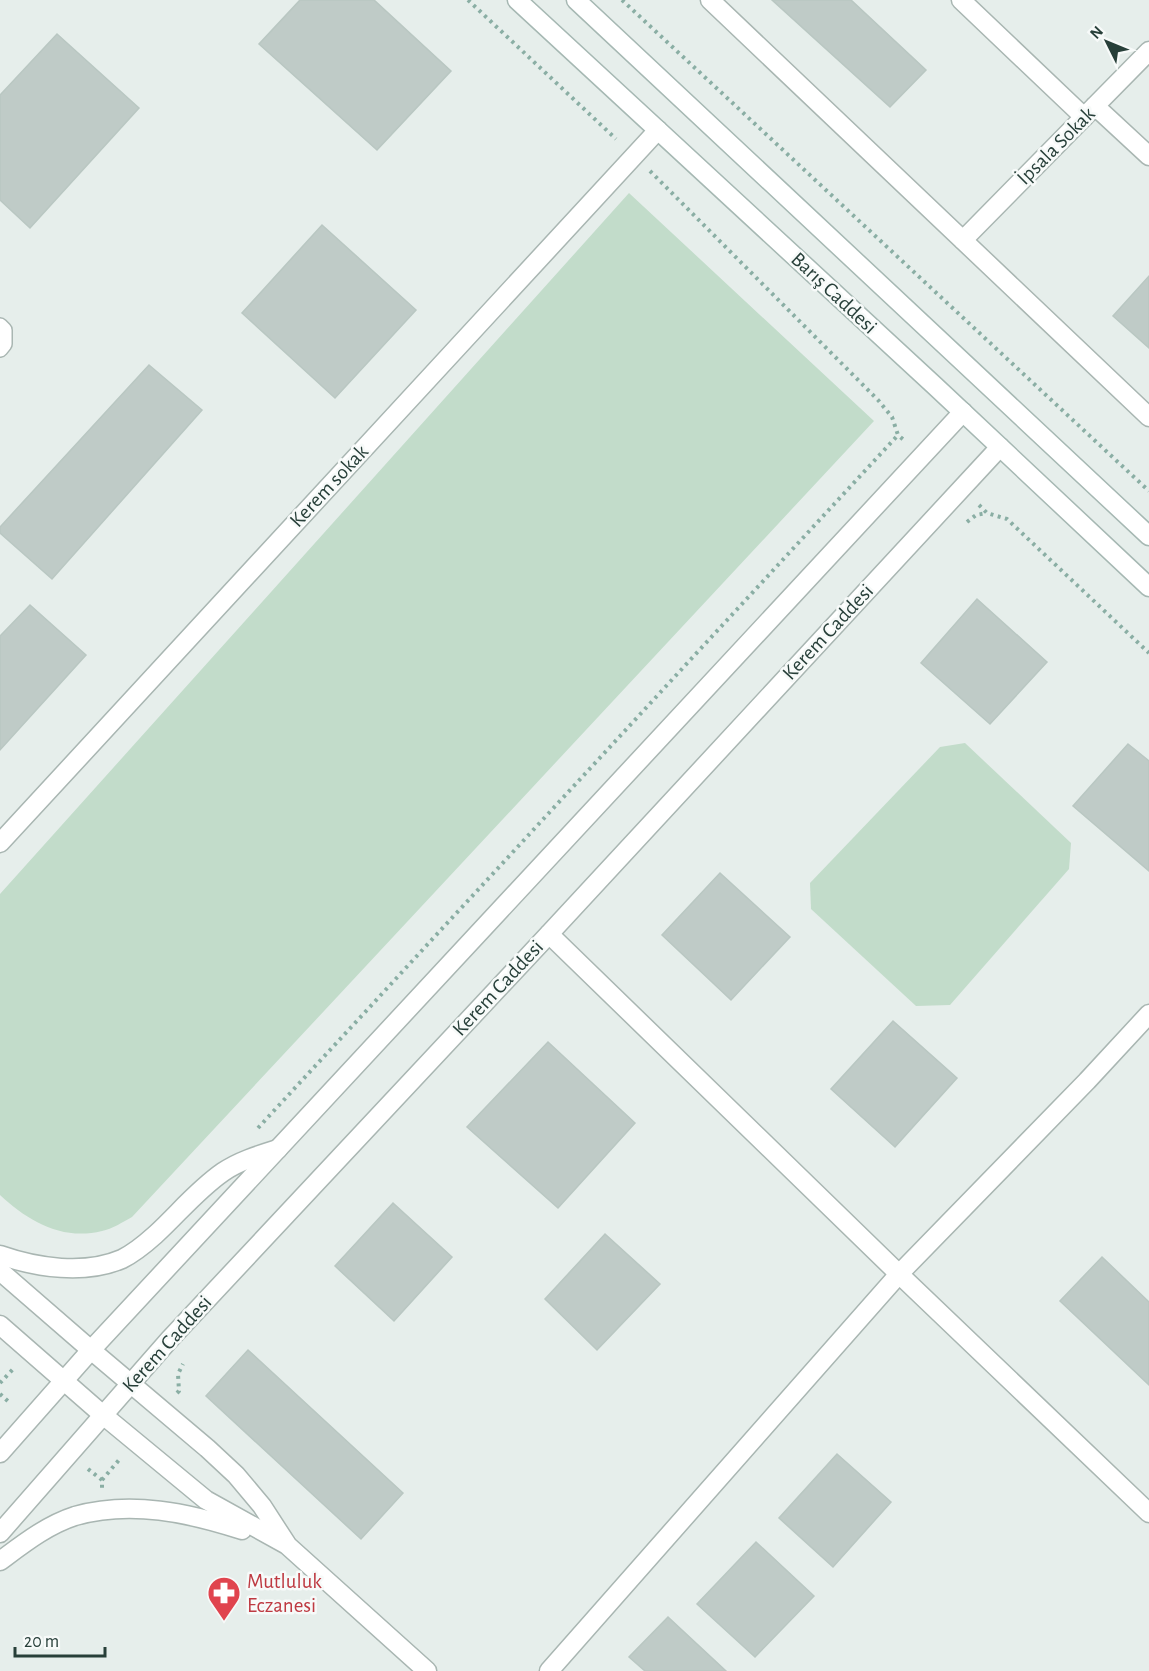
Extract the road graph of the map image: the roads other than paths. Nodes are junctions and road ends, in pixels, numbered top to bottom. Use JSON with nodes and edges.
{"nodes":[{"id":1,"x":517,"y":0,"type":"edge"},
{"id":2,"x":576,"y":0,"type":"edge"},
{"id":3,"x":710,"y":0,"type":"edge"},
{"id":4,"x":961,"y":0,"type":"edge"},
{"id":5,"x":1149,"y":51,"type":"edge"},
{"id":6,"x":1090,"y":111,"type":"junction"},
{"id":7,"x":658,"y":130,"type":"junction"},
{"id":8,"x":1149,"y":156,"type":"edge"},
{"id":9,"x":963,"y":240,"type":"junction"},
{"id":10,"x":0,"y":326,"type":"edge"},
{"id":11,"x":0,"y":349,"type":"edge"},
{"id":12,"x":963,"y":412,"type":"junction"},
{"id":13,"x":1149,"y":417,"type":"edge"},
{"id":14,"x":1000,"y":447,"type":"junction"},
{"id":15,"x":1149,"y":536,"type":"edge"},
{"id":16,"x":1149,"y":587,"type":"edge"},
{"id":17,"x":0,"y":843,"type":"edge"},
{"id":18,"x":549,"y":934,"type":"junction"},
{"id":19,"x":1149,"y":1014,"type":"edge"},
{"id":20,"x":279,"y":1148,"type":"junction"},
{"id":21,"x":0,"y":1255,"type":"edge"},
{"id":22,"x":0,"y":1271,"type":"edge"},
{"id":23,"x":899,"y":1274,"type":"junction"},
{"id":24,"x":0,"y":1325,"type":"edge"},
{"id":25,"x":91,"y":1350,"type":"junction"},
{"id":26,"x":64,"y":1381,"type":"junction"},
{"id":27,"x":131,"y":1384,"type":"junction"},
{"id":28,"x":103,"y":1415,"type":"junction"},
{"id":29,"x":0,"y":1454,"type":"edge"},
{"id":30,"x":1149,"y":1513,"type":"edge"},
{"id":31,"x":0,"y":1533,"type":"edge"},
{"id":32,"x":287,"y":1545,"type":"junction"},
{"id":33,"x":0,"y":1561,"type":"edge"},
{"id":34,"x":426,"y":1671,"type":"edge"},
{"id":35,"x":549,"y":1671,"type":"edge"}],
"edges":[{"from":1,"to":7,"type":"street","name":"Barış Caddesi"},
{"from":2,"to":15,"type":"street","name":"Barış Caddesi"},
{"from":3,"to":9,"type":"street"},
{"from":4,"to":6,"type":"street"},
{"from":5,"to":6,"type":"street","name":"İpsala Sokak"},
{"from":6,"to":8,"type":"street"},
{"from":6,"to":9,"type":"street","name":"İpsala Sokak"},
{"from":7,"to":12,"type":"street","name":"Barış Caddesi"},
{"from":7,"to":17,"type":"street","name":"Kerem sokak"},
{"from":9,"to":13,"type":"street"},
{"from":10,"to":11,"type":"lane"},
{"from":12,"to":14,"type":"street","name":"Barış Caddesi"},
{"from":12,"to":20,"type":"street"},
{"from":14,"to":16,"type":"street","name":"Barış Caddesi"},
{"from":14,"to":18,"type":"street","name":"Kerem Caddesi"},
{"from":18,"to":23,"type":"street"},
{"from":18,"to":27,"type":"street","name":"Kerem Caddesi"},
{"from":19,"to":23,"type":"street"},
{"from":20,"to":21,"type":"street"},
{"from":20,"to":25,"type":"street"},
{"from":22,"to":25,"type":"street"},
{"from":23,"to":30,"type":"street"},
{"from":23,"to":35,"type":"street"},
{"from":24,"to":26,"type":"street"},
{"from":25,"to":26,"type":"street"},
{"from":25,"to":27,"type":"street"},
{"from":26,"to":28,"type":"street"},
{"from":26,"to":29,"type":"street"},
{"from":27,"to":28,"type":"street","name":"Kerem Caddesi"},
{"from":27,"to":32,"type":"street"},
{"from":28,"to":31,"type":"street","name":"Kerem Caddesi"},
{"from":28,"to":32,"type":"street"},
{"from":32,"to":33,"type":"street"},
{"from":32,"to":34,"type":"street"}]}
